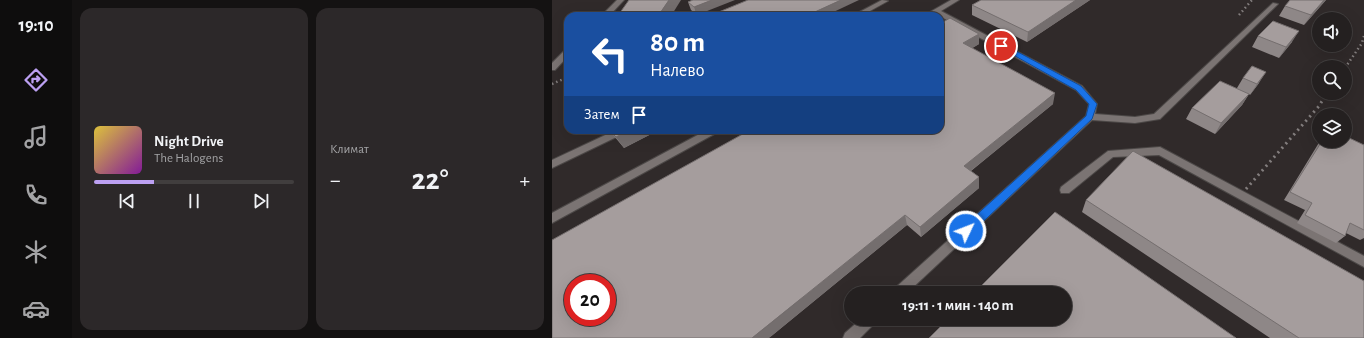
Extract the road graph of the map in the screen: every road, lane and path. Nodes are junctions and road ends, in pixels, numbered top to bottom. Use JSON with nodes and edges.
{"nodes":[{"id":1,"x":621,"y":0,"type":"edge"},
{"id":2,"x":956,"y":0,"type":"edge"},
{"id":3,"x":885,"y":2,"type":"dead end"},
{"id":4,"x":1275,"y":4,"type":"dead end"},
{"id":5,"x":936,"y":11,"type":"edge"},
{"id":6,"x":608,"y":12,"type":"edge"},
{"id":7,"x":864,"y":12,"type":"edge"},
{"id":8,"x":944,"y":15,"type":"edge"},
{"id":9,"x":564,"y":56,"type":"edge"},
{"id":10,"x":553,"y":67,"type":"edge"},
{"id":11,"x":1090,"y":117,"type":"junction"},
{"id":12,"x":616,"y":134,"type":"edge"},
{"id":13,"x":708,"y":134,"type":"edge"},
{"id":14,"x":552,"y":164,"type":"edge"},
{"id":15,"x":1065,"y":190,"type":"dead end"},
{"id":16,"x":552,"y":218,"type":"edge"},
{"id":17,"x":1364,"y":262,"type":"edge"},
{"id":18,"x":906,"y":286,"type":"edge"},
{"id":19,"x":863,"y":326,"type":"edge"},
{"id":20,"x":850,"y":338,"type":"edge"}],
"edges":[{"from":1,"to":6,"type":"street"},
{"from":2,"to":5,"type":"street"},
{"from":3,"to":7,"type":"street"},
{"from":4,"to":11,"type":"street"},
{"from":8,"to":11,"type":"street"},
{"from":9,"to":10,"type":"street"},
{"from":11,"to":18,"type":"street"},
{"from":12,"to":14,"type":"street"},
{"from":13,"to":16,"type":"street"},
{"from":15,"to":17,"type":"street"},
{"from":19,"to":20,"type":"street"}]}
